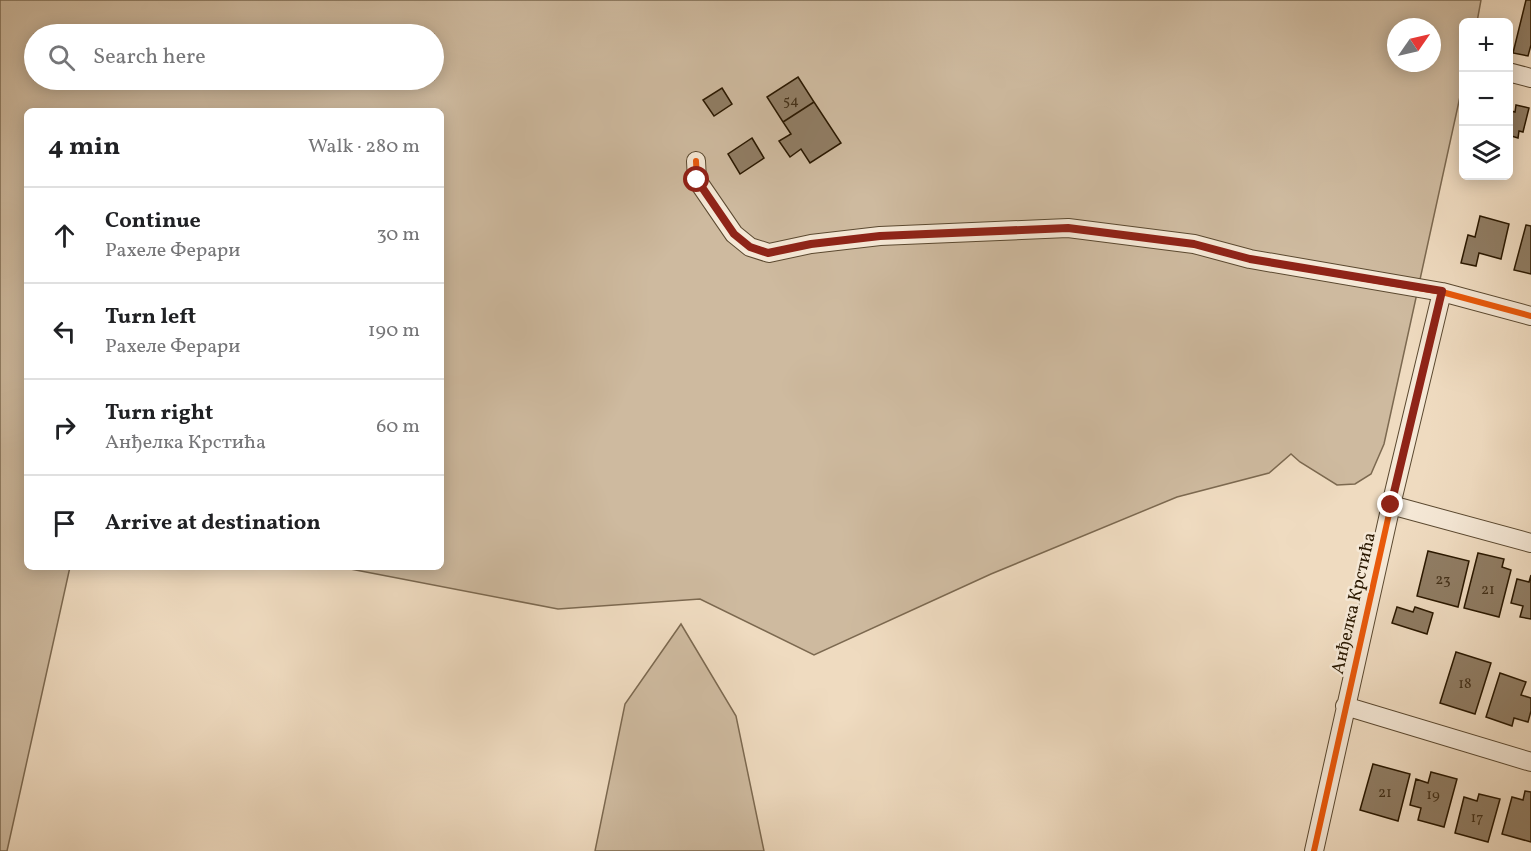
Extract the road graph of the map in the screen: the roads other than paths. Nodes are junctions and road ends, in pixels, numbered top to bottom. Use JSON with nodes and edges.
{"nodes":[{"id":1,"x":1513,"y":73,"type":"edge"},
{"id":2,"x":1531,"y":78,"type":"edge"},
{"id":3,"x":696,"y":161,"type":"dead end"},
{"id":4,"x":1442,"y":291,"type":"junction"},
{"id":5,"x":1531,"y":316,"type":"edge"},
{"id":6,"x":1391,"y":505,"type":"junction"},
{"id":7,"x":1531,"y":543,"type":"edge"},
{"id":8,"x":1346,"y":706,"type":"junction"},
{"id":9,"x":1531,"y":762,"type":"edge"},
{"id":10,"x":1314,"y":851,"type":"edge"}],
"edges":[{"from":1,"to":2,"type":"street"},
{"from":3,"to":4,"type":"street"},
{"from":4,"to":5,"type":"street"},
{"from":4,"to":6,"type":"street","name":"Анђелка Крстића"},
{"from":6,"to":7,"type":"street"},
{"from":6,"to":8,"type":"street","name":"Анђелка Крстића"},
{"from":8,"to":9,"type":"street"},
{"from":8,"to":10,"type":"street","name":"Анђелка Крстића"}]}
